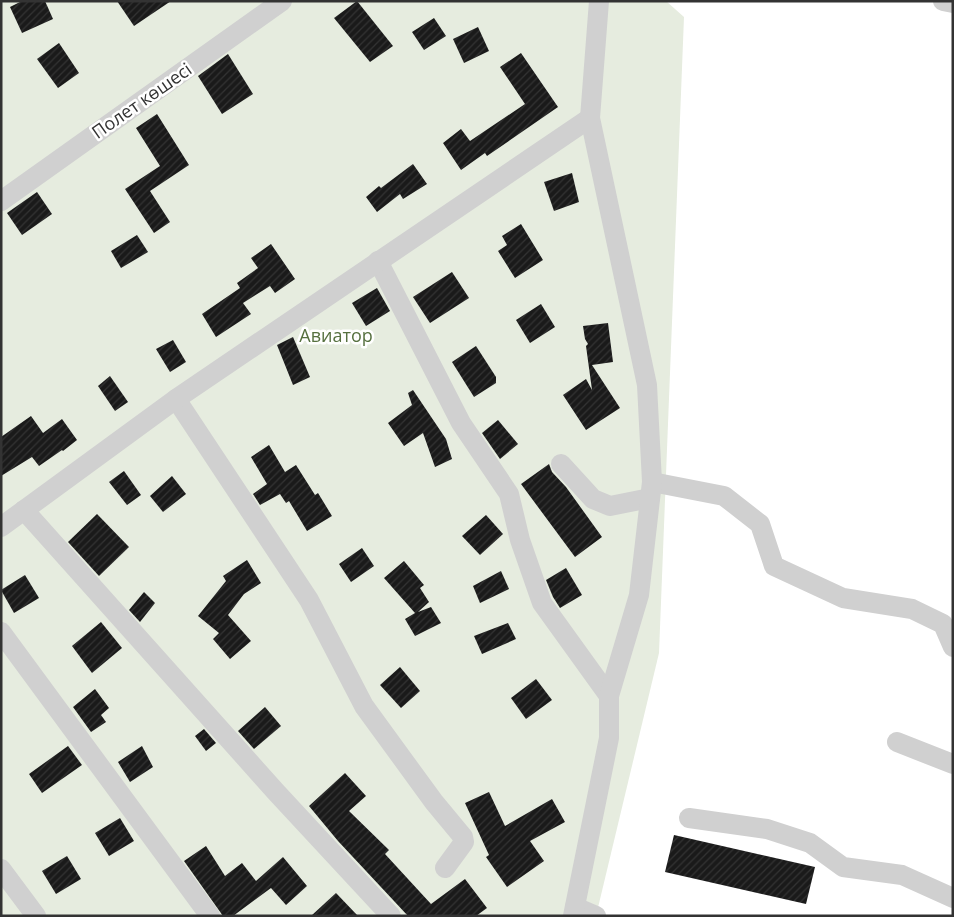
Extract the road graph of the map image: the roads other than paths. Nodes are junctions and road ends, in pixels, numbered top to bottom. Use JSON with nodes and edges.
{"nodes":[{"id":1,"x":282,"y":1,"type":"edge"},
{"id":2,"x":599,"y":1,"type":"edge"},
{"id":3,"x":943,"y":1,"type":"edge"},
{"id":4,"x":953,"y":3,"type":"edge"},
{"id":5,"x":590,"y":118,"type":"junction"},
{"id":6,"x":1,"y":201,"type":"edge"},
{"id":7,"x":378,"y":261,"type":"junction"},
{"id":8,"x":176,"y":399,"type":"junction"},
{"id":9,"x":561,"y":464,"type":"dead end"},
{"id":10,"x":651,"y":490,"type":"junction"},
{"id":11,"x":24,"y":510,"type":"junction"},
{"id":12,"x":1,"y":527,"type":"edge"},
{"id":13,"x":1,"y":632,"type":"edge"},
{"id":14,"x":953,"y":647,"type":"edge"},
{"id":15,"x":609,"y":696,"type":"junction"},
{"id":16,"x":897,"y":742,"type":"dead end"},
{"id":17,"x":953,"y":764,"type":"edge"},
{"id":18,"x":689,"y":818,"type":"dead end"},
{"id":19,"x":445,"y":868,"type":"dead end"},
{"id":20,"x":1,"y":869,"type":"edge"},
{"id":21,"x":953,"y":898,"type":"edge"},
{"id":22,"x":574,"y":912,"type":"edge"},
{"id":23,"x":36,"y":916,"type":"edge"},
{"id":24,"x":210,"y":916,"type":"edge"},
{"id":25,"x":391,"y":916,"type":"edge"},
{"id":26,"x":596,"y":916,"type":"edge"}],
"edges":[{"from":1,"to":6,"type":"street","name":"Полет көшесі"},
{"from":2,"to":5,"type":"street"},
{"from":3,"to":4,"type":"street"},
{"from":5,"to":7,"type":"street"},
{"from":5,"to":10,"type":"street"},
{"from":7,"to":8,"type":"street"},
{"from":7,"to":15,"type":"street"},
{"from":8,"to":11,"type":"street"},
{"from":8,"to":19,"type":"street"},
{"from":9,"to":10,"type":"street"},
{"from":10,"to":14,"type":"street"},
{"from":10,"to":15,"type":"street"},
{"from":11,"to":12,"type":"street"},
{"from":11,"to":25,"type":"street"},
{"from":13,"to":24,"type":"street"},
{"from":15,"to":22,"type":"street"},
{"from":16,"to":17,"type":"street"},
{"from":18,"to":21,"type":"street"},
{"from":20,"to":23,"type":"street"},
{"from":22,"to":26,"type":"street"}]}
